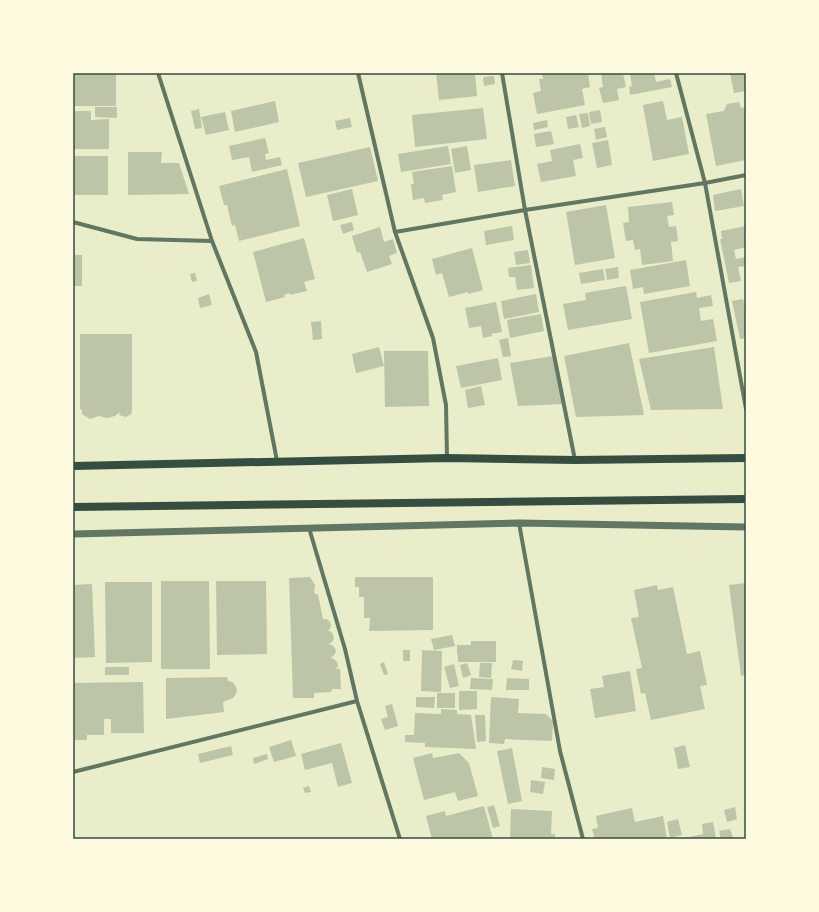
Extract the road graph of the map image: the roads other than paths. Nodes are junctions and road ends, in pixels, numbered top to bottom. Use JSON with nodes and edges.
{"nodes":[{"id":1,"x":158,"y":73,"type":"edge"},
{"id":2,"x":358,"y":73,"type":"edge"},
{"id":3,"x":502,"y":73,"type":"edge"},
{"id":4,"x":676,"y":73,"type":"edge"},
{"id":5,"x":746,"y":175,"type":"edge"},
{"id":6,"x":705,"y":183,"type":"junction"},
{"id":7,"x":525,"y":210,"type":"junction"},
{"id":8,"x":73,"y":222,"type":"edge"},
{"id":9,"x":395,"y":232,"type":"junction"},
{"id":10,"x":212,"y":241,"type":"junction"},
{"id":11,"x":746,"y":409,"type":"edge"},
{"id":12,"x":447,"y":458,"type":"junction"},
{"id":13,"x":746,"y":458,"type":"edge"},
{"id":14,"x":575,"y":460,"type":"junction"},
{"id":15,"x":277,"y":462,"type":"junction"},
{"id":16,"x":73,"y":466,"type":"edge"},
{"id":17,"x":746,"y":499,"type":"edge"},
{"id":18,"x":73,"y":507,"type":"edge"},
{"id":19,"x":520,"y":523,"type":"junction"},
{"id":20,"x":746,"y":527,"type":"edge"},
{"id":21,"x":309,"y":528,"type":"junction"},
{"id":22,"x":73,"y":534,"type":"edge"},
{"id":23,"x":357,"y":701,"type":"junction"},
{"id":24,"x":73,"y":772,"type":"edge"},
{"id":25,"x":400,"y":839,"type":"edge"},
{"id":26,"x":583,"y":839,"type":"edge"}],
"edges":[{"from":1,"to":10,"type":"street"},
{"from":2,"to":9,"type":"street"},
{"from":3,"to":7,"type":"street"},
{"from":4,"to":6,"type":"street"},
{"from":5,"to":6,"type":"street"},
{"from":6,"to":7,"type":"street"},
{"from":6,"to":11,"type":"street"},
{"from":7,"to":9,"type":"street"},
{"from":7,"to":14,"type":"street"},
{"from":8,"to":10,"type":"street"},
{"from":9,"to":12,"type":"street"},
{"from":10,"to":15,"type":"street"},
{"from":12,"to":14,"type":"main road"},
{"from":12,"to":15,"type":"main road"},
{"from":13,"to":14,"type":"main road"},
{"from":15,"to":16,"type":"main road"},
{"from":17,"to":18,"type":"main road"},
{"from":19,"to":20,"type":"street"},
{"from":19,"to":21,"type":"street"},
{"from":19,"to":26,"type":"street"},
{"from":21,"to":22,"type":"street"},
{"from":21,"to":23,"type":"street"},
{"from":23,"to":24,"type":"street"},
{"from":23,"to":25,"type":"street"}]}
